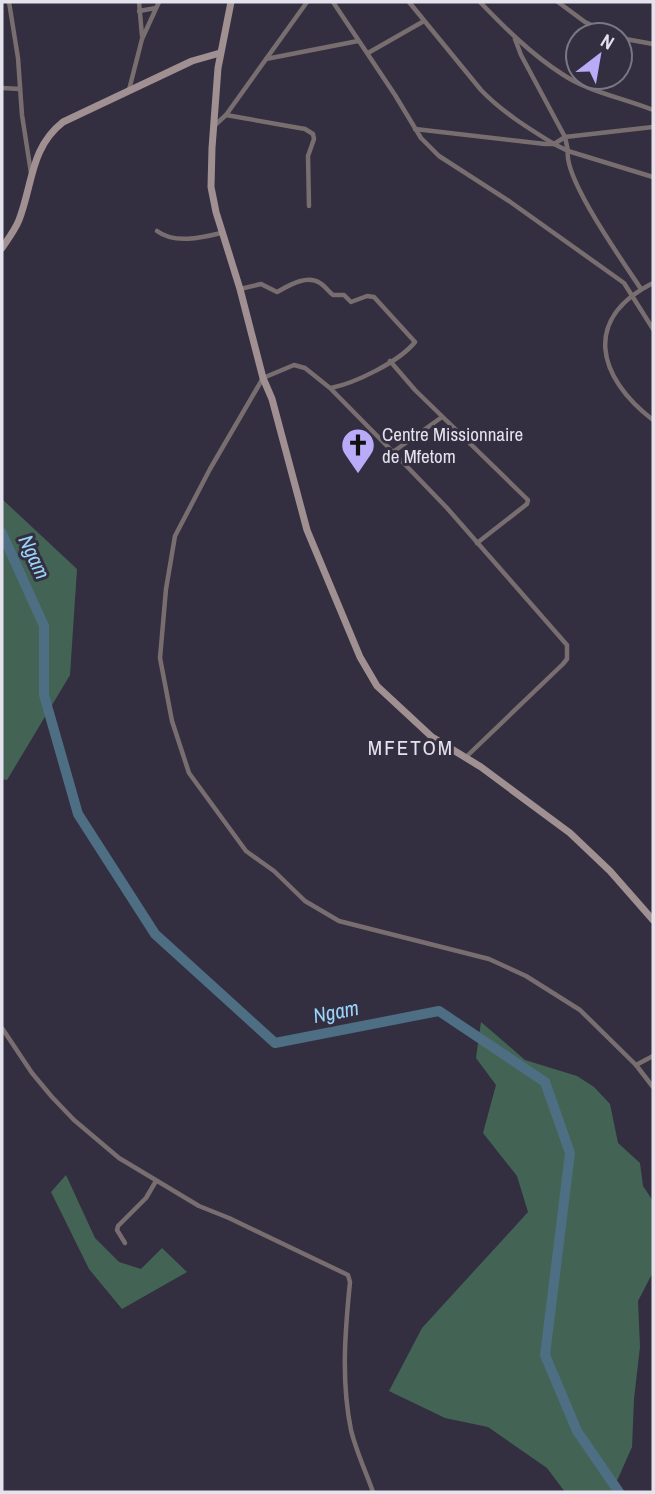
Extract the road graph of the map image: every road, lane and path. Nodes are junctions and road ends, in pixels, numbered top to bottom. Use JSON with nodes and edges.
{"nodes":[{"id":1,"x":9,"y":2,"type":"edge"},
{"id":2,"x":139,"y":2,"type":"edge"},
{"id":3,"x":159,"y":2,"type":"edge"},
{"id":4,"x":231,"y":2,"type":"edge"},
{"id":5,"x":307,"y":2,"type":"edge"},
{"id":6,"x":332,"y":2,"type":"edge"},
{"id":7,"x":409,"y":2,"type":"edge"},
{"id":8,"x":480,"y":2,"type":"edge"},
{"id":9,"x":558,"y":2,"type":"edge"},
{"id":10,"x":156,"y":8,"type":"junction"},
{"id":11,"x":139,"y":10,"type":"junction"},
{"id":12,"x":424,"y":21,"type":"junction"},
{"id":13,"x":583,"y":21,"type":"edge"},
{"id":14,"x":515,"y":38,"type":"junction"},
{"id":15,"x":142,"y":39,"type":"junction"},
{"id":16,"x":358,"y":41,"type":"junction"},
{"id":17,"x":634,"y":41,"type":"edge"},
{"id":18,"x":653,"y":44,"type":"edge"},
{"id":19,"x":220,"y":53,"type":"junction"},
{"id":20,"x":368,"y":53,"type":"junction"},
{"id":21,"x":266,"y":59,"type":"junction"},
{"id":22,"x":2,"y":88,"type":"edge"},
{"id":23,"x":20,"y":89,"type":"junction"},
{"id":24,"x":129,"y":92,"type":"junction"},
{"id":25,"x":653,"y":110,"type":"edge"},
{"id":26,"x":226,"y":116,"type":"junction"},
{"id":27,"x":214,"y":126,"type":"junction"},
{"id":28,"x":653,"y":127,"type":"edge"},
{"id":29,"x":415,"y":129,"type":"junction"},
{"id":30,"x":565,"y":137,"type":"junction"},
{"id":31,"x":554,"y":144,"type":"junction"},
{"id":32,"x":568,"y":151,"type":"junction"},
{"id":33,"x":31,"y":173,"type":"junction"},
{"id":34,"x":653,"y":177,"type":"edge"},
{"id":35,"x":309,"y":206,"type":"dead end"},
{"id":36,"x":157,"y":231,"type":"dead end"},
{"id":37,"x":221,"y":233,"type":"junction"},
{"id":38,"x":2,"y":248,"type":"edge"},
{"id":39,"x":653,"y":283,"type":"edge"},
{"id":40,"x":240,"y":289,"type":"junction"},
{"id":41,"x":641,"y":289,"type":"junction"},
{"id":42,"x":631,"y":295,"type":"junction"},
{"id":43,"x":653,"y":329,"type":"edge"},
{"id":44,"x":390,"y":361,"type":"junction"},
{"id":45,"x":263,"y":378,"type":"junction"},
{"id":46,"x":330,"y":388,"type":"junction"},
{"id":47,"x":442,"y":416,"type":"junction"},
{"id":48,"x":653,"y":420,"type":"edge"},
{"id":49,"x":394,"y":452,"type":"junction"},
{"id":50,"x":477,"y":542,"type":"junction"},
{"id":51,"x":466,"y":757,"type":"junction"},
{"id":52,"x":653,"y":920,"type":"edge"},
{"id":53,"x":2,"y":1028,"type":"edge"},
{"id":54,"x":653,"y":1056,"type":"edge"},
{"id":55,"x":636,"y":1065,"type":"junction"},
{"id":56,"x":653,"y":1087,"type":"edge"},
{"id":57,"x":156,"y":1181,"type":"junction"},
{"id":58,"x":125,"y":1243,"type":"dead end"},
{"id":59,"x":373,"y":1492,"type":"edge"}],
"edges":[{"from":1,"to":23,"type":"street"},
{"from":2,"to":11,"type":"street"},
{"from":3,"to":10,"type":"street"},
{"from":4,"to":19,"type":"street"},
{"from":5,"to":21,"type":"street"},
{"from":6,"to":16,"type":"street"},
{"from":7,"to":12,"type":"street"},
{"from":8,"to":14,"type":"street"},
{"from":9,"to":13,"type":"street"},
{"from":10,"to":11,"type":"street"},
{"from":10,"to":15,"type":"street"},
{"from":11,"to":15,"type":"street"},
{"from":12,"to":20,"type":"street"},
{"from":12,"to":31,"type":"street"},
{"from":14,"to":25,"type":"street"},
{"from":14,"to":30,"type":"street"},
{"from":15,"to":24,"type":"street"},
{"from":16,"to":20,"type":"street"},
{"from":16,"to":21,"type":"street"},
{"from":17,"to":18,"type":"street"},
{"from":19,"to":24,"type":"street"},
{"from":19,"to":27,"type":"street"},
{"from":20,"to":29,"type":"street"},
{"from":21,"to":26,"type":"street"},
{"from":22,"to":23,"type":"street"},
{"from":23,"to":33,"type":"street"},
{"from":24,"to":33,"type":"street"},
{"from":26,"to":27,"type":"street"},
{"from":26,"to":35,"type":"street"},
{"from":27,"to":37,"type":"street"},
{"from":28,"to":30,"type":"street"},
{"from":29,"to":31,"type":"street"},
{"from":29,"to":42,"type":"street"},
{"from":30,"to":31,"type":"street"},
{"from":30,"to":32,"type":"street"},
{"from":31,"to":32,"type":"street"},
{"from":32,"to":34,"type":"street"},
{"from":32,"to":41,"type":"street"},
{"from":33,"to":38,"type":"street"},
{"from":36,"to":37,"type":"street"},
{"from":37,"to":40,"type":"street"},
{"from":39,"to":41,"type":"street"},
{"from":40,"to":44,"type":"street"},
{"from":40,"to":45,"type":"street"},
{"from":41,"to":42,"type":"street"},
{"from":42,"to":43,"type":"street"},
{"from":42,"to":48,"type":"street"},
{"from":44,"to":46,"type":"street"},
{"from":44,"to":47,"type":"street"},
{"from":45,"to":46,"type":"street"},
{"from":45,"to":51,"type":"street"},
{"from":45,"to":55,"type":"street"},
{"from":46,"to":49,"type":"street"},
{"from":47,"to":49,"type":"street"},
{"from":47,"to":50,"type":"street"},
{"from":49,"to":50,"type":"street"},
{"from":50,"to":51,"type":"street"},
{"from":51,"to":52,"type":"street"},
{"from":53,"to":57,"type":"street"},
{"from":54,"to":55,"type":"street"},
{"from":55,"to":56,"type":"street"},
{"from":57,"to":58,"type":"street"},
{"from":57,"to":59,"type":"street"}]}
